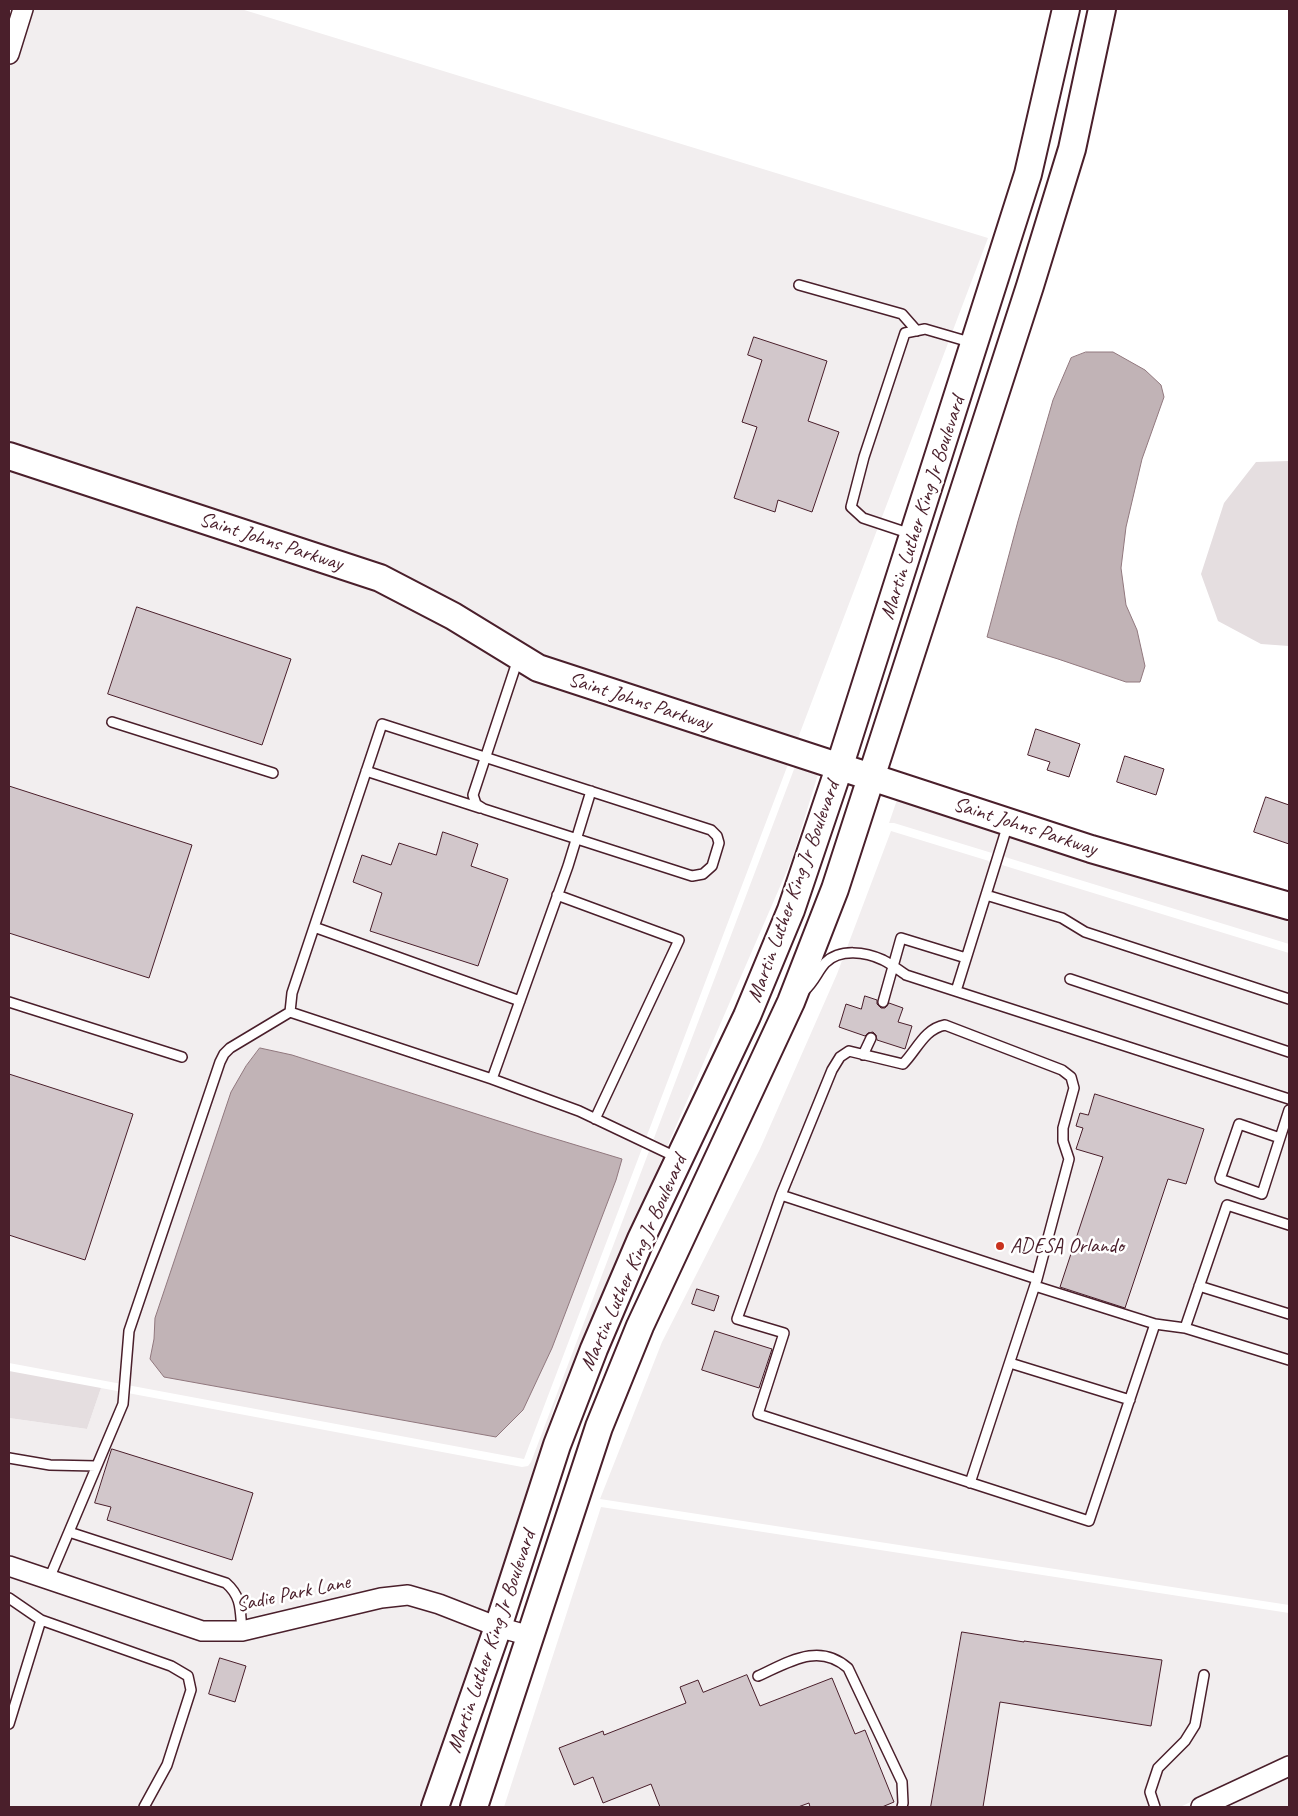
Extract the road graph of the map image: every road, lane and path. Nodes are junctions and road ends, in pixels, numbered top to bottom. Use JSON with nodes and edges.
{"nodes":[{"id":1,"x":23,"y":9,"type":"edge"},
{"id":2,"x":1066,"y":9,"type":"edge"},
{"id":3,"x":1102,"y":9,"type":"edge"},
{"id":4,"x":9,"y":54,"type":"edge"},
{"id":5,"x":799,"y":285,"type":"dead end"},
{"id":6,"x":917,"y":331,"type":"junction"},
{"id":7,"x":975,"y":344,"type":"junction"},
{"id":8,"x":9,"y":456,"type":"edge"},
{"id":9,"x":962,"y":495,"type":"junction"},
{"id":10,"x":914,"y":535,"type":"junction"},
{"id":11,"x":519,"y":657,"type":"junction"},
{"id":12,"x":112,"y":722,"type":"dead end"},
{"id":13,"x":485,"y":756,"type":"junction"},
{"id":14,"x":840,"y":768,"type":"junction"},
{"id":15,"x":366,"y":771,"type":"junction"},
{"id":16,"x":273,"y":773,"type":"dead end"},
{"id":17,"x":871,"y":778,"type":"junction"},
{"id":18,"x":591,"y":791,"type":"junction"},
{"id":19,"x":484,"y":809,"type":"junction"},
{"id":20,"x":1008,"y":822,"type":"junction"},
{"id":21,"x":576,"y":839,"type":"junction"},
{"id":22,"x":558,"y":895,"type":"junction"},
{"id":23,"x":986,"y":896,"type":"junction"},
{"id":24,"x":1289,"y":906,"type":"edge"},
{"id":25,"x":314,"y":927,"type":"junction"},
{"id":26,"x":966,"y":958,"type":"junction"},
{"id":27,"x":892,"y":966,"type":"junction"},
{"id":28,"x":1070,"y":979,"type":"dead end"},
{"id":29,"x":956,"y":991,"type":"junction"},
{"id":30,"x":1289,"y":999,"type":"edge"},
{"id":31,"x":520,"y":1001,"type":"junction"},
{"id":32,"x":9,"y":1002,"type":"edge"},
{"id":33,"x":791,"y":1002,"type":"junction"},
{"id":34,"x":884,"y":1002,"type":"dead end"},
{"id":35,"x":290,"y":1012,"type":"junction"},
{"id":36,"x":871,"y":1038,"type":"dead end"},
{"id":37,"x":1289,"y":1052,"type":"edge"},
{"id":38,"x":863,"y":1055,"type":"junction"},
{"id":39,"x":182,"y":1057,"type":"dead end"},
{"id":40,"x":492,"y":1079,"type":"junction"},
{"id":41,"x":1289,"y":1099,"type":"edge"},
{"id":42,"x":1289,"y":1110,"type":"edge"},
{"id":43,"x":595,"y":1118,"type":"junction"},
{"id":44,"x":729,"y":1136,"type":"junction"},
{"id":45,"x":1280,"y":1138,"type":"junction"},
{"id":46,"x":683,"y":1153,"type":"junction"},
{"id":47,"x":780,"y":1195,"type":"junction"},
{"id":48,"x":1289,"y":1225,"type":"edge"},
{"id":49,"x":1036,"y":1282,"type":"junction"},
{"id":50,"x":1199,"y":1286,"type":"junction"},
{"id":51,"x":1289,"y":1314,"type":"edge"},
{"id":52,"x":1155,"y":1324,"type":"junction"},
{"id":53,"x":1186,"y":1328,"type":"junction"},
{"id":54,"x":1289,"y":1360,"type":"edge"},
{"id":55,"x":1010,"y":1363,"type":"junction"},
{"id":56,"x":1130,"y":1400,"type":"junction"},
{"id":57,"x":9,"y":1458,"type":"edge"},
{"id":58,"x":96,"y":1466,"type":"junction"},
{"id":59,"x":970,"y":1483,"type":"junction"},
{"id":60,"x":69,"y":1532,"type":"junction"},
{"id":61,"x":9,"y":1566,"type":"edge"},
{"id":62,"x":49,"y":1580,"type":"junction"},
{"id":63,"x":9,"y":1598,"type":"edge"},
{"id":64,"x":42,"y":1620,"type":"junction"},
{"id":65,"x":498,"y":1627,"type":"junction"},
{"id":66,"x":242,"y":1631,"type":"junction"},
{"id":67,"x":530,"y":1636,"type":"junction"},
{"id":68,"x":1204,"y":1675,"type":"dead end"},
{"id":69,"x":758,"y":1676,"type":"dead end"},
{"id":70,"x":9,"y":1724,"type":"edge"},
{"id":71,"x":1289,"y":1766,"type":"edge"},
{"id":72,"x":144,"y":1807,"type":"edge"},
{"id":73,"x":435,"y":1807,"type":"edge"},
{"id":74,"x":474,"y":1807,"type":"edge"},
{"id":75,"x":902,"y":1807,"type":"edge"},
{"id":76,"x":1155,"y":1807,"type":"edge"},
{"id":77,"x":1201,"y":1807,"type":"edge"}],
"edges":[{"from":1,"to":4,"type":"street"},
{"from":2,"to":7,"type":"main road","name":"Martin Luther King Jr Boulevard"},
{"from":3,"to":9,"type":"main road","name":"Martin Luther King Jr Boulevard"},
{"from":5,"to":6,"type":"lane"},
{"from":6,"to":7,"type":"lane"},
{"from":6,"to":10,"type":"lane"},
{"from":7,"to":9,"type":"main road"},
{"from":7,"to":10,"type":"main road","name":"Martin Luther King Jr Boulevard"},
{"from":8,"to":11,"type":"main road","name":"Saint Johns Parkway"},
{"from":9,"to":17,"type":"main road","name":"Martin Luther King Jr Boulevard"},
{"from":10,"to":14,"type":"main road","name":"Martin Luther King Jr Boulevard"},
{"from":11,"to":13,"type":"lane"},
{"from":11,"to":14,"type":"main road","name":"Saint Johns Parkway"},
{"from":12,"to":16,"type":"lane"},
{"from":13,"to":15,"type":"lane"},
{"from":13,"to":18,"type":"lane"},
{"from":13,"to":19,"type":"lane"},
{"from":14,"to":17,"type":"main road","name":"Saint Johns Parkway"},
{"from":14,"to":46,"type":"main road","name":"Martin Luther King Jr Boulevard"},
{"from":15,"to":19,"type":"lane"},
{"from":15,"to":25,"type":"lane"},
{"from":17,"to":20,"type":"main road","name":"Saint Johns Parkway"},
{"from":17,"to":33,"type":"main road","name":"Martin Luther King Jr Boulevard"},
{"from":18,"to":21,"type":"lane"},
{"from":18,"to":21,"type":"lane"},
{"from":19,"to":21,"type":"lane"},
{"from":20,"to":23,"type":"lane"},
{"from":20,"to":24,"type":"main road","name":"Saint Johns Parkway"},
{"from":21,"to":22,"type":"lane"},
{"from":22,"to":31,"type":"lane"},
{"from":22,"to":43,"type":"lane"},
{"from":23,"to":26,"type":"lane"},
{"from":23,"to":30,"type":"lane"},
{"from":25,"to":31,"type":"lane"},
{"from":25,"to":35,"type":"lane"},
{"from":26,"to":27,"type":"lane"},
{"from":26,"to":29,"type":"lane"},
{"from":27,"to":29,"type":"lane"},
{"from":27,"to":33,"type":"lane"},
{"from":27,"to":34,"type":"lane"},
{"from":28,"to":37,"type":"lane"},
{"from":29,"to":41,"type":"lane"},
{"from":31,"to":40,"type":"lane"},
{"from":32,"to":39,"type":"lane"},
{"from":33,"to":44,"type":"main road","name":"Martin Luther King Jr Boulevard"},
{"from":35,"to":40,"type":"lane"},
{"from":35,"to":58,"type":"lane"},
{"from":36,"to":38,"type":"lane"},
{"from":38,"to":47,"type":"lane"},
{"from":38,"to":49,"type":"lane"},
{"from":40,"to":43,"type":"lane"},
{"from":42,"to":45,"type":"lane"},
{"from":43,"to":46,"type":"lane"},
{"from":44,"to":46,"type":"main road"},
{"from":44,"to":67,"type":"main road","name":"Martin Luther King Jr Boulevard"},
{"from":45,"to":45,"type":"lane"},
{"from":46,"to":65,"type":"main road","name":"Martin Luther King Jr Boulevard"},
{"from":47,"to":49,"type":"lane"},
{"from":47,"to":59,"type":"lane"},
{"from":48,"to":50,"type":"lane"},
{"from":49,"to":52,"type":"lane"},
{"from":49,"to":55,"type":"lane"},
{"from":50,"to":51,"type":"lane"},
{"from":50,"to":53,"type":"lane"},
{"from":52,"to":53,"type":"lane"},
{"from":52,"to":56,"type":"lane"},
{"from":53,"to":54,"type":"lane"},
{"from":55,"to":56,"type":"lane"},
{"from":55,"to":59,"type":"lane"},
{"from":56,"to":59,"type":"lane"},
{"from":57,"to":58,"type":"lane"},
{"from":58,"to":60,"type":"lane"},
{"from":60,"to":62,"type":"lane"},
{"from":60,"to":66,"type":"lane"},
{"from":61,"to":62,"type":"street","name":"Sadie Park Lane"},
{"from":62,"to":66,"type":"street","name":"Sadie Park Lane"},
{"from":63,"to":64,"type":"lane"},
{"from":64,"to":70,"type":"lane"},
{"from":64,"to":72,"type":"lane"},
{"from":65,"to":66,"type":"street","name":"Sadie Park Lane"},
{"from":65,"to":67,"type":"street","name":"Sadie Park Lane"},
{"from":65,"to":73,"type":"main road","name":"Martin Luther King Jr Boulevard"},
{"from":67,"to":74,"type":"main road","name":"Martin Luther King Jr Boulevard"},
{"from":68,"to":76,"type":"lane"},
{"from":69,"to":75,"type":"lane"},
{"from":71,"to":77,"type":"street"}]}
